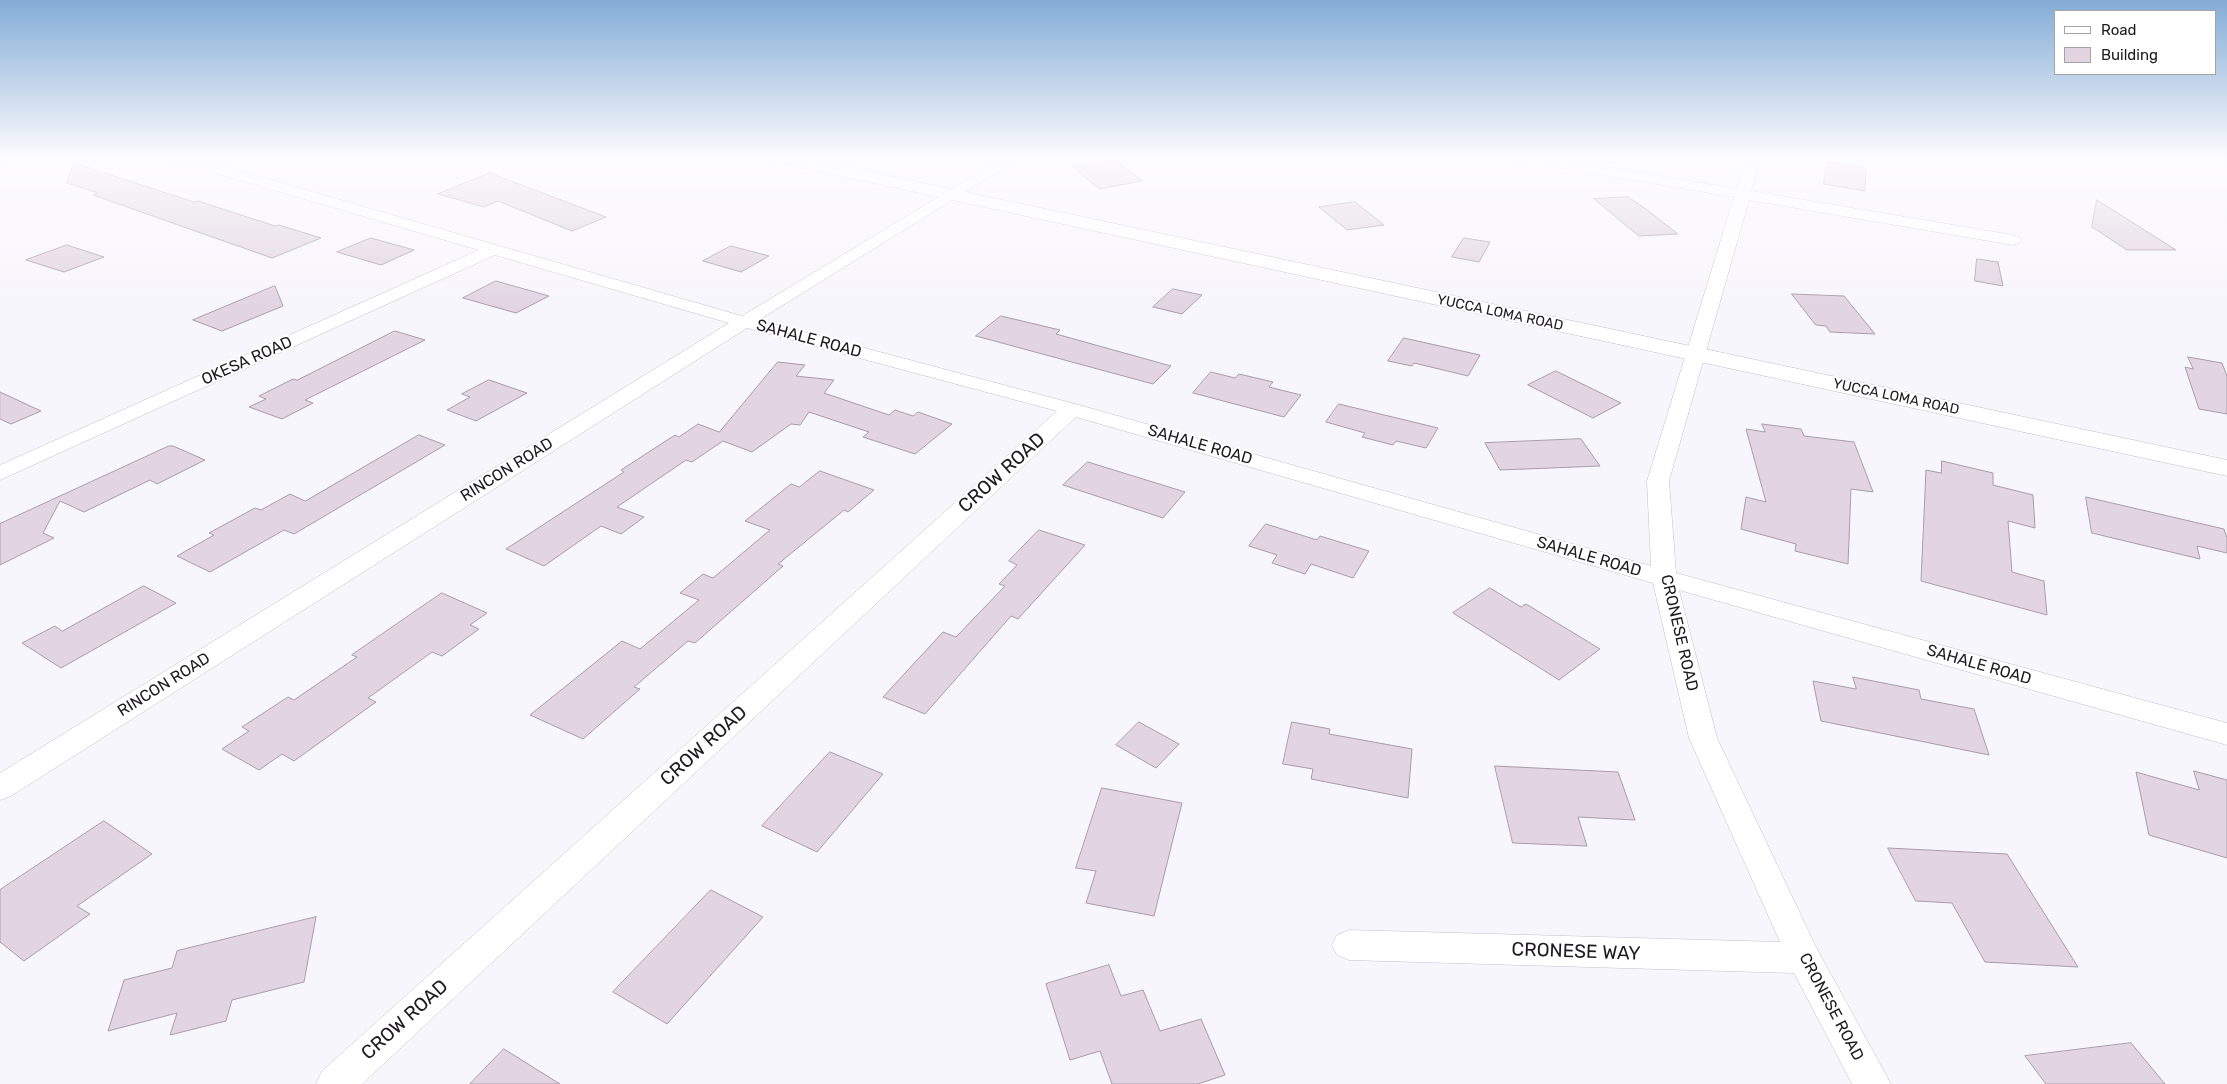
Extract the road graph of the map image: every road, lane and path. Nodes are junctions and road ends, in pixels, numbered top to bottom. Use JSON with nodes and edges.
{"nodes":[{"id":1,"x":345,"y":207,"type":"edge"},
{"id":2,"x":934,"y":207,"type":"edge"},
{"id":3,"x":1007,"y":207,"type":"edge"},
{"id":4,"x":1738,"y":207,"type":"edge"},
{"id":5,"x":1811,"y":207,"type":"edge"},
{"id":6,"x":2013,"y":240,"type":"dead end"},
{"id":7,"x":493,"y":250,"type":"junction"},
{"id":8,"x":744,"y":322,"type":"junction"},
{"id":9,"x":1694,"y":354,"type":"junction"},
{"id":10,"x":1072,"y":409,"type":"junction"},
{"id":11,"x":2227,"y":468,"type":"edge"},
{"id":12,"x":0,"y":473,"type":"edge"},
{"id":13,"x":1664,"y":578,"type":"junction"},
{"id":14,"x":2227,"y":734,"type":"edge"},
{"id":15,"x":0,"y":788,"type":"edge"},
{"id":16,"x":1349,"y":945,"type":"dead end"},
{"id":17,"x":1804,"y":958,"type":"junction"},
{"id":18,"x":335,"y":1084,"type":"edge"},
{"id":19,"x":1872,"y":1084,"type":"edge"}],
"edges":[{"from":1,"to":7,"type":"street","name":"SAHALE ROAD"},
{"from":2,"to":8,"type":"street","name":"RINCON ROAD"},
{"from":3,"to":9,"type":"main road","name":"YUCCA LOMA ROAD"},
{"from":4,"to":9,"type":"street","name":"CRONESE ROAD"},
{"from":5,"to":6,"type":"street"},
{"from":7,"to":8,"type":"street","name":"SAHALE ROAD"},
{"from":7,"to":12,"type":"street","name":"OKESA ROAD"},
{"from":8,"to":10,"type":"street","name":"SAHALE ROAD"},
{"from":8,"to":15,"type":"street","name":"RINCON ROAD"},
{"from":9,"to":11,"type":"main road","name":"YUCCA LOMA ROAD"},
{"from":9,"to":13,"type":"street","name":"CRONESE ROAD"},
{"from":10,"to":13,"type":"street","name":"SAHALE ROAD"},
{"from":10,"to":18,"type":"street","name":"CROW ROAD"},
{"from":13,"to":14,"type":"street","name":"SAHALE ROAD"},
{"from":13,"to":17,"type":"street","name":"CRONESE ROAD"},
{"from":16,"to":17,"type":"street","name":"CRONESE WAY"},
{"from":17,"to":19,"type":"street","name":"CRONESE ROAD"}]}
